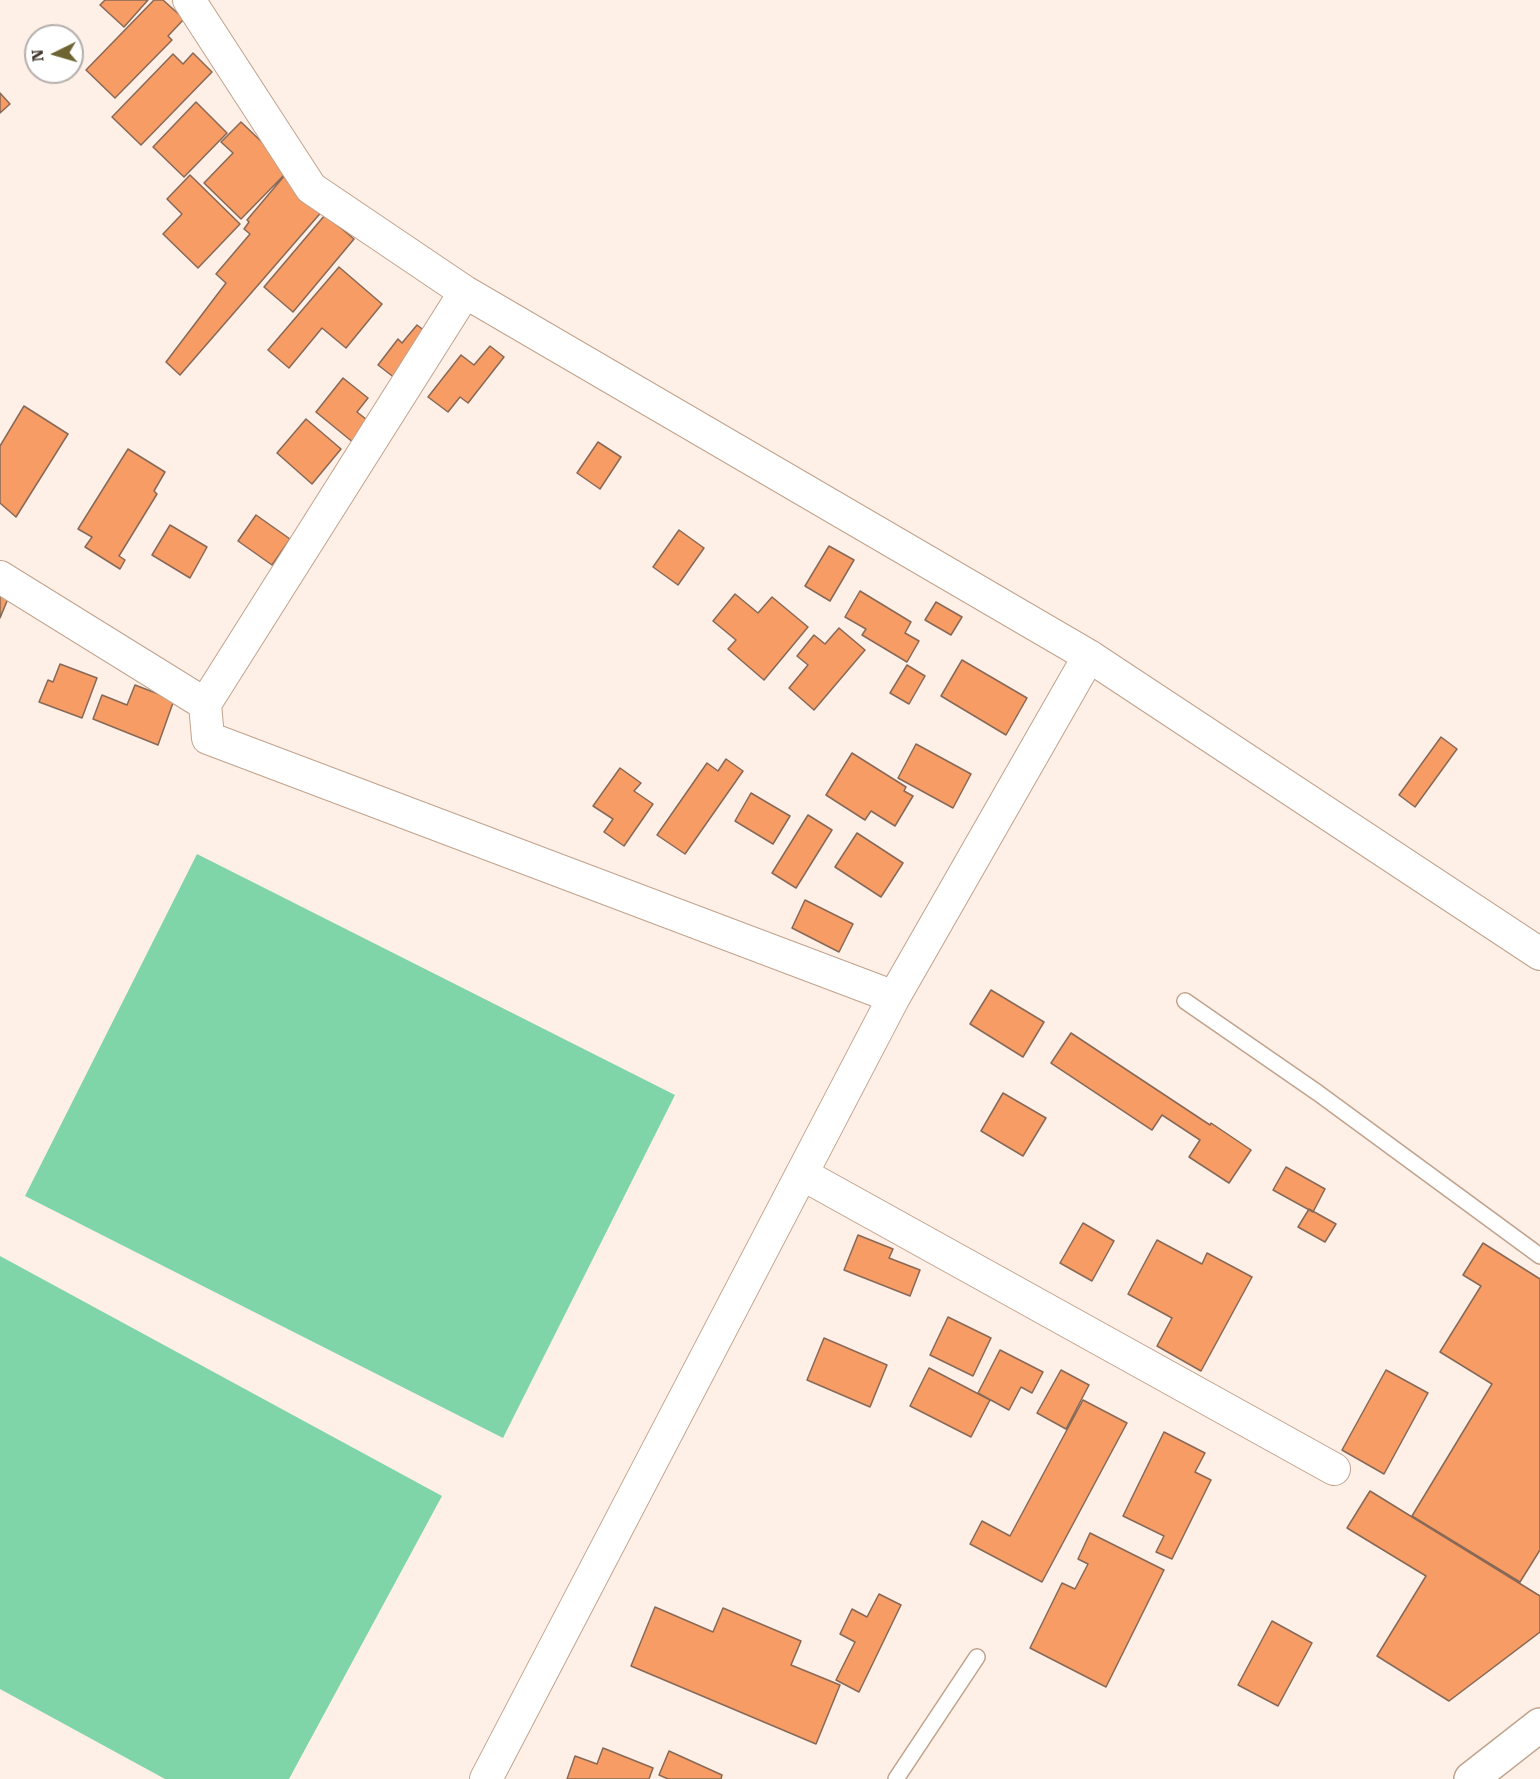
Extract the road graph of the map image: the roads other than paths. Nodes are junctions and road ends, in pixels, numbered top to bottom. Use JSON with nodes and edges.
{"nodes":[{"id":1,"x":189,"y":0,"type":"edge"},
{"id":2,"x":465,"y":292,"type":"junction"},
{"id":3,"x":0,"y":577,"type":"edge"},
{"id":4,"x":1089,"y":656,"type":"junction"},
{"id":5,"x":204,"y":704,"type":"junction"},
{"id":6,"x":1540,"y":954,"type":"edge"},
{"id":7,"x":894,"y":997,"type":"junction"},
{"id":8,"x":1185,"y":1001,"type":"dead end"},
{"id":9,"x":802,"y":1174,"type":"junction"},
{"id":10,"x":1540,"y":1256,"type":"edge"},
{"id":11,"x":1334,"y":1469,"type":"dead end"},
{"id":12,"x":977,"y":1657,"type":"dead end"},
{"id":13,"x":1540,"y":1725,"type":"edge"},
{"id":14,"x":486,"y":1779,"type":"edge"},
{"id":15,"x":896,"y":1779,"type":"edge"},
{"id":16,"x":1471,"y":1779,"type":"edge"}],
"edges":[{"from":1,"to":2,"type":"street"},
{"from":2,"to":4,"type":"street"},
{"from":2,"to":5,"type":"street"},
{"from":3,"to":5,"type":"street"},
{"from":4,"to":6,"type":"street"},
{"from":4,"to":7,"type":"street"},
{"from":5,"to":7,"type":"street"},
{"from":7,"to":9,"type":"street"},
{"from":8,"to":10,"type":"lane"},
{"from":9,"to":11,"type":"street"},
{"from":9,"to":14,"type":"street"},
{"from":12,"to":15,"type":"lane"},
{"from":13,"to":16,"type":"highway"}]}
